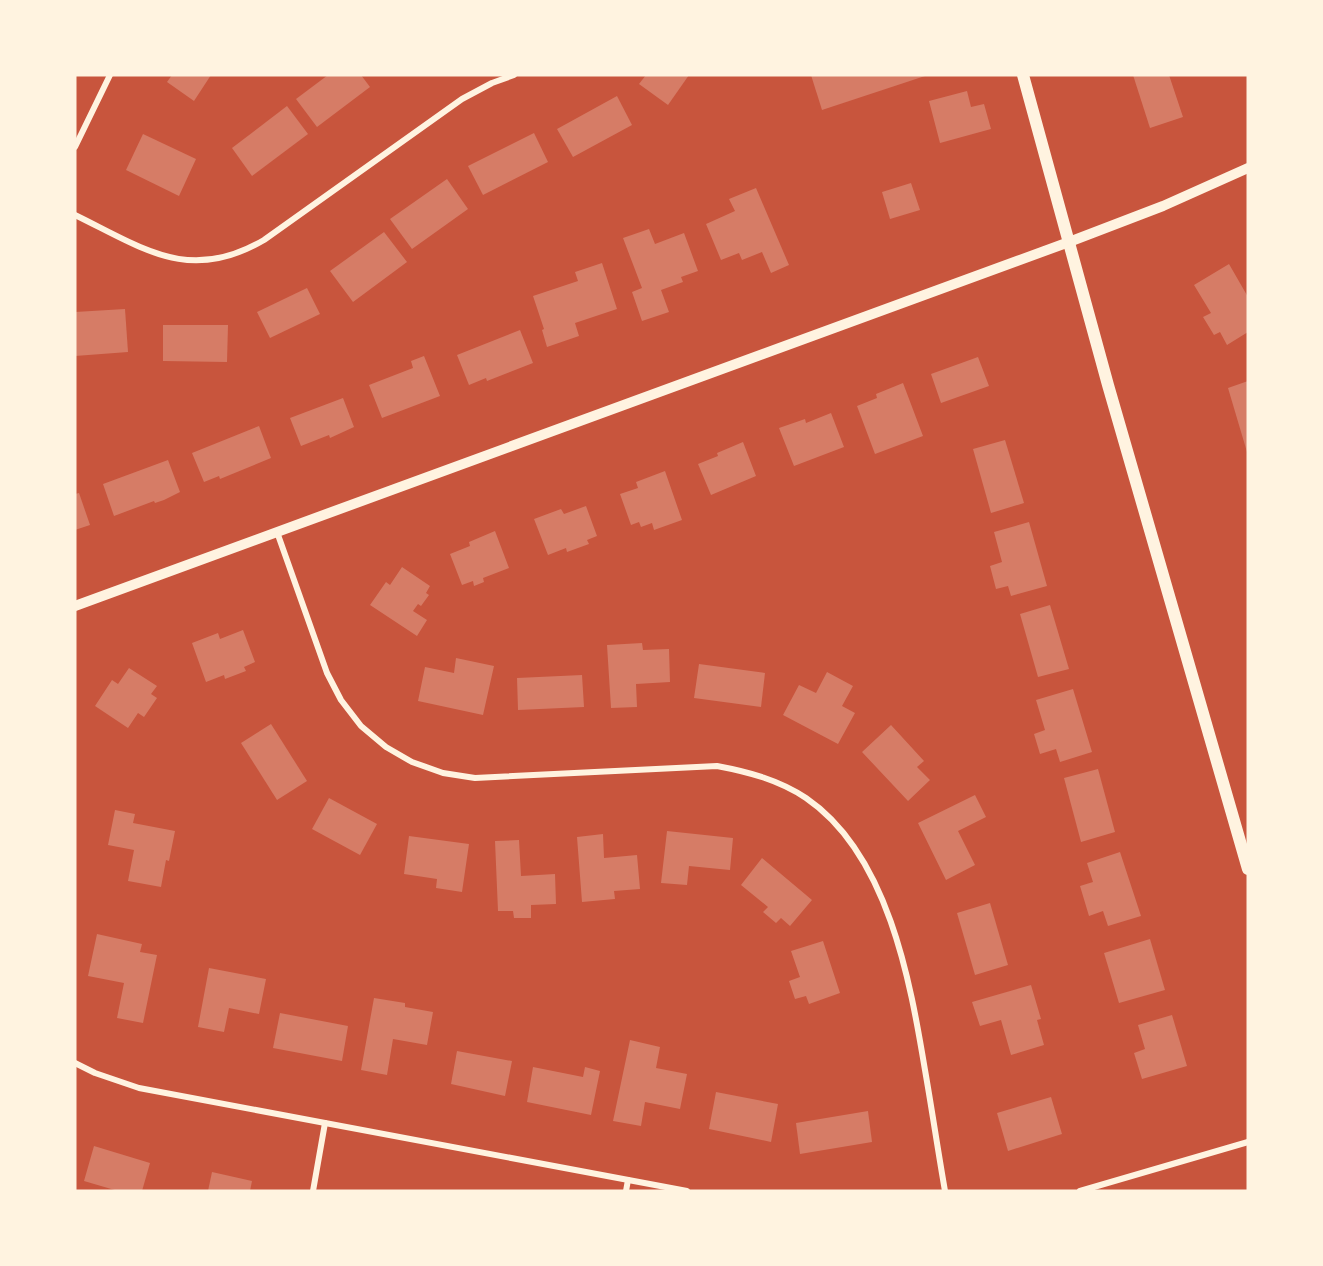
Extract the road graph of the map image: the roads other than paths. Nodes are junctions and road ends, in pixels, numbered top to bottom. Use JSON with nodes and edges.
{"nodes":[{"id":1,"x":110,"y":75,"type":"edge"},
{"id":2,"x":513,"y":75,"type":"edge"},
{"id":3,"x":1023,"y":75,"type":"edge"},
{"id":4,"x":75,"y":147,"type":"edge"},
{"id":5,"x":1248,"y":168,"type":"edge"},
{"id":6,"x":75,"y":215,"type":"edge"},
{"id":7,"x":1069,"y":242,"type":"junction"},
{"id":8,"x":277,"y":532,"type":"junction"},
{"id":9,"x":75,"y":606,"type":"edge"},
{"id":10,"x":1248,"y":870,"type":"edge"},
{"id":11,"x":75,"y":1063,"type":"edge"},
{"id":12,"x":325,"y":1123,"type":"junction"},
{"id":13,"x":1248,"y":1142,"type":"edge"},
{"id":14,"x":628,"y":1180,"type":"junction"},
{"id":15,"x":313,"y":1191,"type":"edge"},
{"id":16,"x":626,"y":1191,"type":"edge"},
{"id":17,"x":687,"y":1191,"type":"edge"},
{"id":18,"x":945,"y":1191,"type":"edge"},
{"id":19,"x":1080,"y":1191,"type":"edge"}],
"edges":[{"from":1,"to":4,"type":"street"},
{"from":2,"to":6,"type":"street"},
{"from":3,"to":7,"type":"main road"},
{"from":5,"to":7,"type":"street"},
{"from":7,"to":8,"type":"street"},
{"from":7,"to":10,"type":"main road"},
{"from":8,"to":9,"type":"street"},
{"from":8,"to":18,"type":"street"},
{"from":11,"to":12,"type":"street"},
{"from":12,"to":14,"type":"street"},
{"from":12,"to":15,"type":"street"},
{"from":13,"to":19,"type":"street"},
{"from":14,"to":16,"type":"street"},
{"from":14,"to":17,"type":"street"}]}
